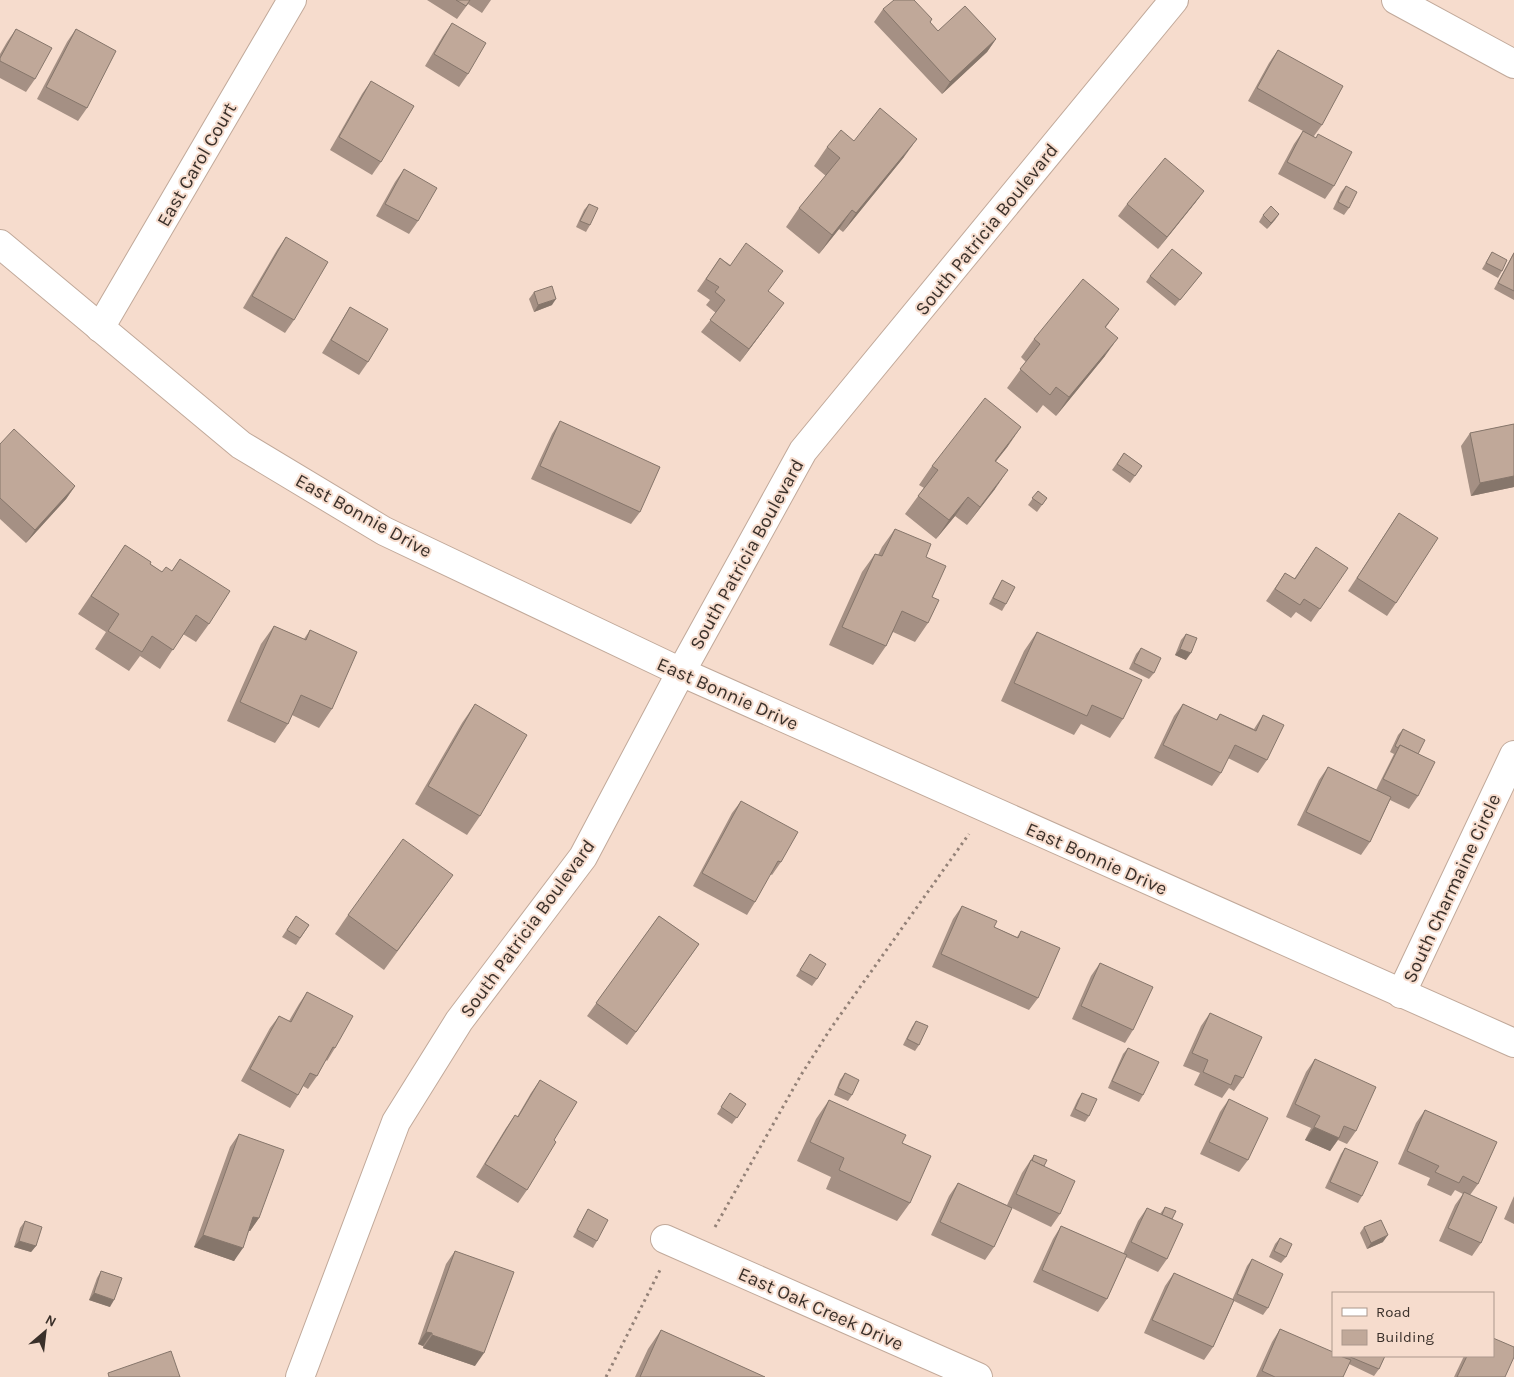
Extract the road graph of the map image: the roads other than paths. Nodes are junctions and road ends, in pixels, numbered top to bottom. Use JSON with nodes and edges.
{"nodes":[{"id":1,"x":292,"y":0,"type":"edge"},
{"id":2,"x":1174,"y":0,"type":"edge"},
{"id":3,"x":1396,"y":0,"type":"edge"},
{"id":4,"x":1514,"y":64,"type":"edge"},
{"id":5,"x":0,"y":244,"type":"edge"},
{"id":6,"x":100,"y":328,"type":"junction"},
{"id":7,"x":680,"y":672,"type":"junction"},
{"id":8,"x":1514,"y":755,"type":"edge"},
{"id":9,"x":1401,"y":994,"type":"junction"},
{"id":10,"x":1514,"y":1043,"type":"edge"},
{"id":11,"x":669,"y":1241,"type":"road end"},
{"id":12,"x":300,"y":1377,"type":"edge"},
{"id":13,"x":978,"y":1377,"type":"edge"}],
"edges":[{"from":1,"to":6,"type":"street","name":"East Carol Court"},
{"from":2,"to":7,"type":"street","name":"South Patricia Boulevard"},
{"from":3,"to":4,"type":"street"},
{"from":5,"to":6,"type":"street","name":"East Bonnie Drive"},
{"from":6,"to":7,"type":"street","name":"East Bonnie Drive"},
{"from":7,"to":9,"type":"street","name":"East Bonnie Drive"},
{"from":7,"to":12,"type":"street","name":"South Patricia Boulevard"},
{"from":8,"to":9,"type":"street","name":"South Charmaine Circle"},
{"from":9,"to":10,"type":"street","name":"East Bonnie Drive"},
{"from":11,"to":13,"type":"street","name":"East Oak Creek Drive"}]}
